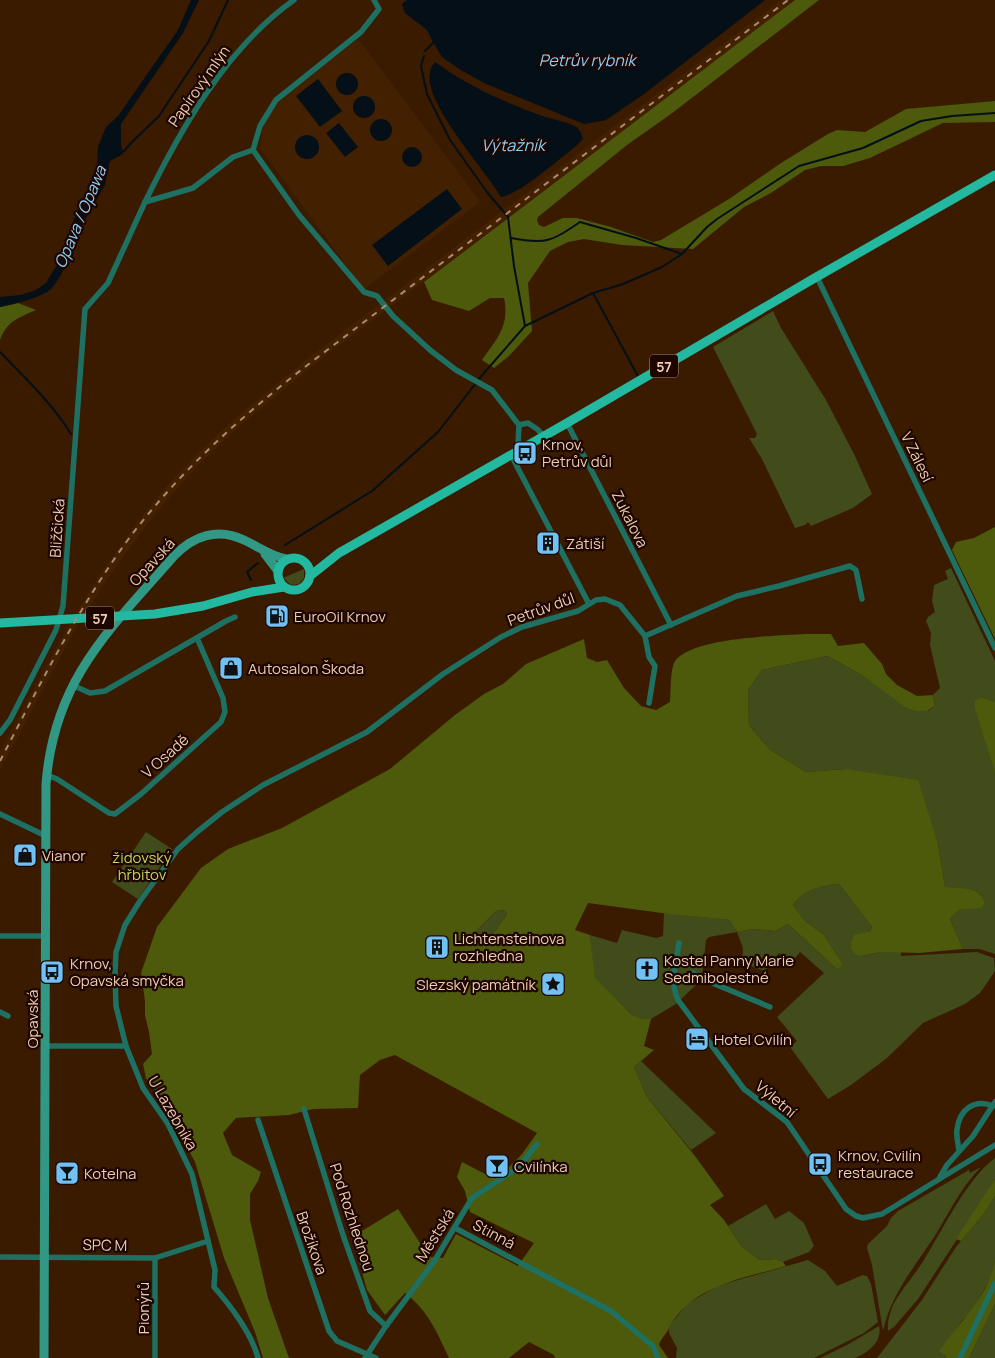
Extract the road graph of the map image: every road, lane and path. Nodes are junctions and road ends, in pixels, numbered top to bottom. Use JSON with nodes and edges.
{"nodes":[{"id":1,"x":294,"y":0,"type":"edge"},
{"id":2,"x":374,"y":0,"type":"edge"},
{"id":3,"x":253,"y":150,"type":"junction"},
{"id":4,"x":995,"y":175,"type":"edge"},
{"id":5,"x":145,"y":202,"type":"junction"},
{"id":6,"x":817,"y":277,"type":"junction"},
{"id":7,"x":85,"y":309,"type":"joint"},
{"id":8,"x":567,"y":424,"type":"junction"},
{"id":9,"x":519,"y":425,"type":"junction"},
{"id":10,"x":544,"y":436,"type":"junction"},
{"id":11,"x":520,"y":450,"type":"junction"},
{"id":12,"x":512,"y":455,"type":"junction"},
{"id":13,"x":262,"y":550,"type":"junction"},
{"id":14,"x":338,"y":553,"type":"junction"},
{"id":15,"x":286,"y":559,"type":"junction"},
{"id":16,"x":305,"y":562,"type":"junction"},
{"id":17,"x":278,"y":572,"type":"junction"},
{"id":18,"x":310,"y":576,"type":"junction"},
{"id":19,"x":284,"y":587,"type":"junction"},
{"id":20,"x":252,"y":592,"type":"junction"},
{"id":21,"x":862,"y":599,"type":"dead end"},
{"id":22,"x":589,"y":604,"type":"junction"},
{"id":23,"x":235,"y":617,"type":"dead end"},
{"id":24,"x":0,"y":623,"type":"edge"},
{"id":25,"x":671,"y":625,"type":"junction"},
{"id":26,"x":645,"y":636,"type":"junction"},
{"id":27,"x":197,"y":638,"type":"junction"},
{"id":28,"x":995,"y":648,"type":"edge"},
{"id":29,"x":72,"y":685,"type":"junction"},
{"id":30,"x":649,"y":703,"type":"dead end"},
{"id":31,"x":0,"y":733,"type":"edge"},
{"id":32,"x":47,"y":775,"type":"junction"},
{"id":33,"x":0,"y":814,"type":"edge"},
{"id":34,"x":46,"y":836,"type":"junction"},
{"id":35,"x":178,"y":849,"type":"joint"},
{"id":36,"x":0,"y":936,"type":"edge"},
{"id":37,"x":45,"y":936,"type":"junction"},
{"id":38,"x":679,"y":943,"type":"dead end"},
{"id":39,"x":693,"y":973,"type":"dead end"},
{"id":40,"x":770,"y":1007,"type":"dead end"},
{"id":41,"x":0,"y":1012,"type":"edge"},
{"id":42,"x":8,"y":1016,"type":"dead end"},
{"id":43,"x":45,"y":1046,"type":"junction"},
{"id":44,"x":126,"y":1046,"type":"junction"},
{"id":45,"x":994,"y":1104,"type":"edge"},
{"id":46,"x":304,"y":1109,"type":"dead end"},
{"id":47,"x":258,"y":1120,"type":"dead end"},
{"id":48,"x":537,"y":1144,"type":"dead end"},
{"id":49,"x":995,"y":1145,"type":"edge"},
{"id":50,"x":959,"y":1150,"type":"junction"},
{"id":51,"x":940,"y":1177,"type":"junction"},
{"id":52,"x":455,"y":1228,"type":"junction"},
{"id":53,"x":208,"y":1241,"type":"junction"},
{"id":54,"x":0,"y":1257,"type":"edge"},
{"id":55,"x":44,"y":1257,"type":"junction"},
{"id":56,"x":155,"y":1258,"type":"junction"},
{"id":57,"x":995,"y":1283,"type":"edge"},
{"id":58,"x":386,"y":1326,"type":"junction"},
{"id":59,"x":366,"y":1356,"type":"edge"},
{"id":60,"x":44,"y":1358,"type":"edge"},
{"id":61,"x":155,"y":1358,"type":"edge"},
{"id":62,"x":258,"y":1358,"type":"edge"},
{"id":63,"x":376,"y":1358,"type":"edge"},
{"id":64,"x":658,"y":1358,"type":"edge"},
{"id":65,"x":960,"y":1358,"type":"edge"}],
"edges":[{"from":1,"to":5,"type":"street","name":"Papírový mlýn"},
{"from":2,"to":3,"type":"street"},
{"from":3,"to":5,"type":"street"},
{"from":3,"to":9,"type":"street"},
{"from":4,"to":6,"type":"main road","number":"57"},
{"from":5,"to":7,"type":"street","name":"Papírový mlýn"},
{"from":6,"to":8,"type":"main road","number":"57"},
{"from":6,"to":28,"type":"street","name":"V Zálesí"},
{"from":7,"to":31,"type":"street","name":"Bližčická"},
{"from":8,"to":10,"type":"main road","number":"57"},
{"from":8,"to":25,"type":"street","name":"Zukalova"},
{"from":9,"to":10,"type":"street"},
{"from":9,"to":11,"type":"street"},
{"from":10,"to":11,"type":"main road","number":"57"},
{"from":11,"to":12,"type":"main road","number":"57"},
{"from":12,"to":14,"type":"main road","number":"57"},
{"from":12,"to":22,"type":"street"},
{"from":13,"to":15,"type":"main road","name":"Opavská"},
{"from":13,"to":17,"type":"main road"},
{"from":13,"to":29,"type":"main road","name":"Opavská"},
{"from":14,"to":16,"type":"main road","number":"57"},
{"from":14,"to":18,"type":"main road","number":"57"},
{"from":15,"to":16,"type":"main road","number":"57"},
{"from":15,"to":17,"type":"main road","number":"57"},
{"from":16,"to":18,"type":"main road"},
{"from":17,"to":19,"type":"main road"},
{"from":17,"to":20,"type":"main road","number":"57"},
{"from":18,"to":19,"type":"main road","number":"57"},
{"from":19,"to":20,"type":"main road","number":"57"},
{"from":20,"to":24,"type":"main road","number":"57"},
{"from":21,"to":25,"type":"street"},
{"from":22,"to":26,"type":"street","name":"Petrův důl"},
{"from":22,"to":35,"type":"street","name":"Petrův důl"},
{"from":23,"to":27,"type":"street"},
{"from":25,"to":26,"type":"street"},
{"from":26,"to":30,"type":"street"},
{"from":27,"to":29,"type":"street"},
{"from":27,"to":32,"type":"street","name":"V Osadě"},
{"from":29,"to":32,"type":"main road","name":"Opavská"},
{"from":32,"to":34,"type":"main road","name":"Opavská"},
{"from":33,"to":34,"type":"street"},
{"from":34,"to":37,"type":"main road","name":"Opavská"},
{"from":35,"to":44,"type":"street","name":"U Lazebníka"},
{"from":36,"to":37,"type":"street"},
{"from":37,"to":43,"type":"main road","name":"Opavská"},
{"from":38,"to":51,"type":"street","name":"Výletní"},
{"from":39,"to":40,"type":"street"},
{"from":41,"to":42,"type":"street"},
{"from":43,"to":44,"type":"street"},
{"from":43,"to":55,"type":"main road","name":"Opavská"},
{"from":44,"to":53,"type":"street","name":"U Lazebníka"},
{"from":45,"to":50,"type":"street"},
{"from":45,"to":50,"type":"street"},
{"from":46,"to":58,"type":"street","name":"Pod Rozhlednou"},
{"from":47,"to":59,"type":"street","name":"Brožíkova"},
{"from":48,"to":52,"type":"street","name":"Městská"},
{"from":49,"to":51,"type":"street"},
{"from":50,"to":51,"type":"street"},
{"from":52,"to":58,"type":"street","name":"Městská"},
{"from":52,"to":64,"type":"street","name":"Stinná"},
{"from":53,"to":56,"type":"street","name":"SPC M"},
{"from":53,"to":62,"type":"street","name":"U Lazebníka"},
{"from":54,"to":55,"type":"street","name":"SPC M"},
{"from":55,"to":56,"type":"street","name":"SPC M"},
{"from":55,"to":60,"type":"main road","name":"Opavská"},
{"from":56,"to":61,"type":"street","name":"Pionýrů"},
{"from":57,"to":65,"type":"street"},
{"from":58,"to":59,"type":"street","name":"Městská"},
{"from":59,"to":63,"type":"street"}]}
